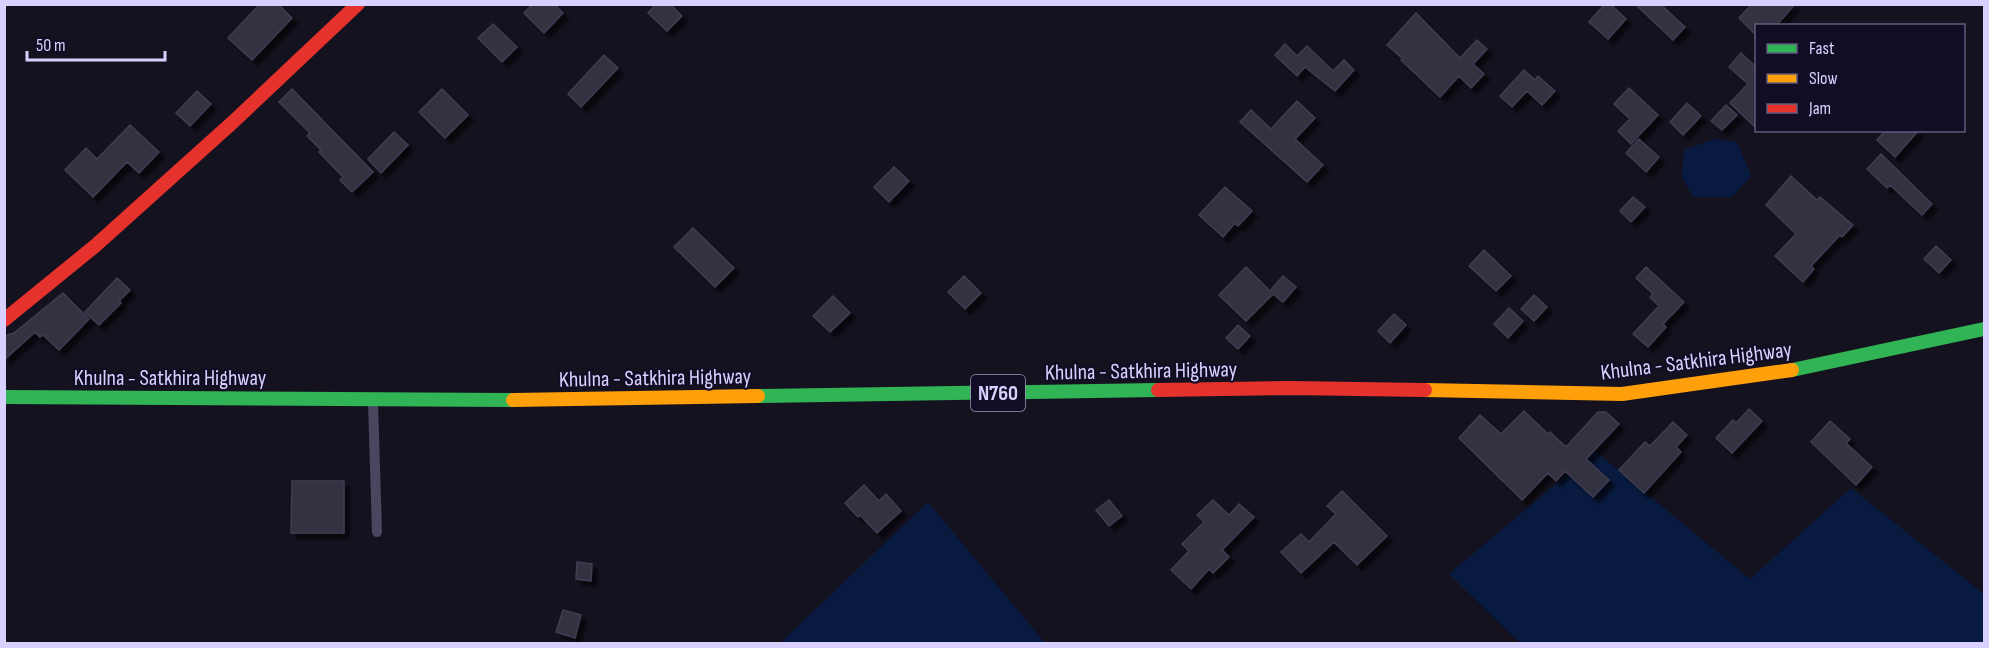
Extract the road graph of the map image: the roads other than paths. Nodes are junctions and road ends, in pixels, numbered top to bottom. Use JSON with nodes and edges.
{"nodes":[{"id":1,"x":358,"y":4,"type":"edge"},
{"id":2,"x":4,"y":320,"type":"edge"},
{"id":3,"x":1984,"y":329,"type":"edge"},
{"id":4,"x":4,"y":397,"type":"edge"},
{"id":5,"x":373,"y":400,"type":"junction"},
{"id":6,"x":377,"y":532,"type":"dead end"}],
"edges":[{"from":1,"to":2,"type":"main road"},
{"from":3,"to":5,"type":"main road","name":"Khulna - Satkhira Highway","number":"N760"},
{"from":4,"to":5,"type":"main road","name":"Khulna - Satkhira Highway","number":"N760"},
{"from":5,"to":6,"type":"lane"}]}
